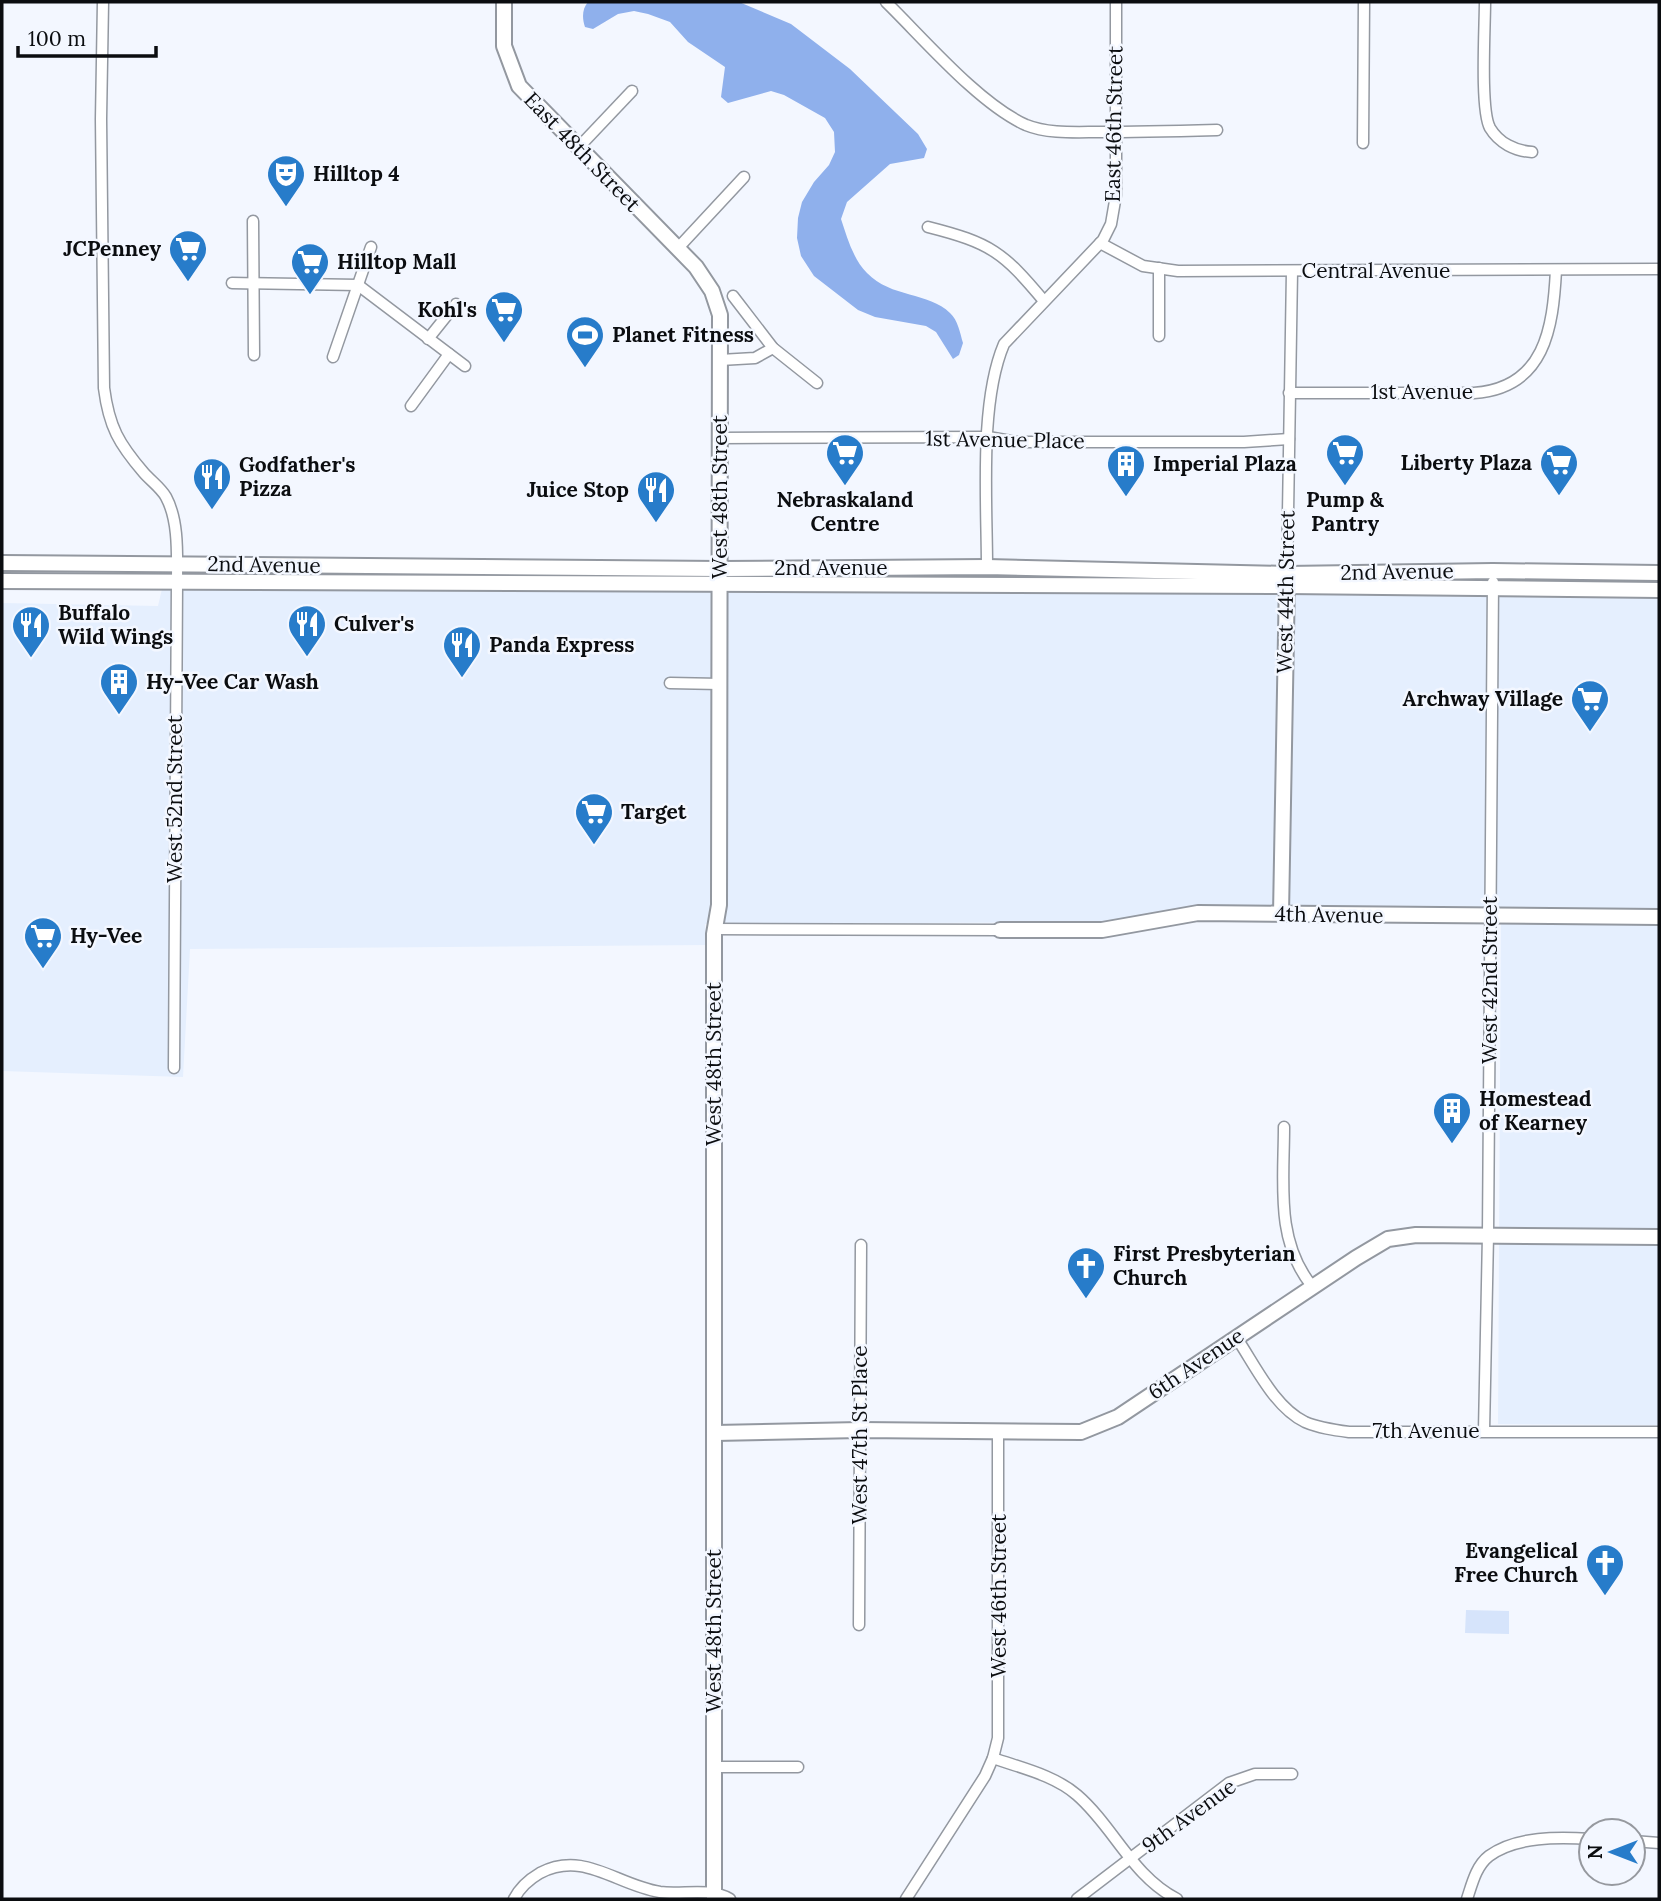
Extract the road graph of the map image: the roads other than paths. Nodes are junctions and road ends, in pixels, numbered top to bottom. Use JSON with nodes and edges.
{"nodes":[{"id":1,"x":103,"y":2,"type":"edge"},
{"id":2,"x":504,"y":2,"type":"edge"},
{"id":3,"x":886,"y":2,"type":"edge"},
{"id":4,"x":1116,"y":2,"type":"edge"},
{"id":5,"x":1364,"y":2,"type":"edge"},
{"id":6,"x":1485,"y":2,"type":"edge"},
{"id":7,"x":632,"y":92,"type":"dead end"},
{"id":8,"x":1217,"y":130,"type":"dead end"},
{"id":9,"x":1116,"y":132,"type":"junction"},
{"id":10,"x":1363,"y":143,"type":"dead end"},
{"id":11,"x":578,"y":148,"type":"junction"},
{"id":12,"x":1532,"y":152,"type":"dead end"},
{"id":13,"x":744,"y":177,"type":"dead end"},
{"id":14,"x":253,"y":221,"type":"dead end"},
{"id":15,"x":928,"y":227,"type":"dead end"},
{"id":16,"x":1100,"y":243,"type":"junction"},
{"id":17,"x":371,"y":247,"type":"dead end"},
{"id":18,"x":678,"y":248,"type":"junction"},
{"id":19,"x":1159,"y":268,"type":"junction"},
{"id":20,"x":1659,"y":269,"type":"edge"},
{"id":21,"x":1556,"y":270,"type":"junction"},
{"id":22,"x":1292,"y":271,"type":"junction"},
{"id":23,"x":232,"y":283,"type":"dead end"},
{"id":24,"x":254,"y":284,"type":"junction"},
{"id":25,"x":358,"y":285,"type":"junction"},
{"id":26,"x":733,"y":296,"type":"dead end"},
{"id":27,"x":1044,"y":301,"type":"junction"},
{"id":28,"x":456,"y":304,"type":"dead end"},
{"id":29,"x":1159,"y":337,"type":"dead end"},
{"id":30,"x":428,"y":339,"type":"junction"},
{"id":31,"x":773,"y":348,"type":"junction"},
{"id":32,"x":449,"y":354,"type":"junction"},
{"id":33,"x":254,"y":355,"type":"dead end"},
{"id":34,"x":333,"y":358,"type":"dead end"},
{"id":35,"x":720,"y":360,"type":"junction"},
{"id":36,"x":465,"y":366,"type":"dead end"},
{"id":37,"x":817,"y":383,"type":"dead end"},
{"id":38,"x":1289,"y":393,"type":"junction"},
{"id":39,"x":411,"y":406,"type":"dead end"},
{"id":40,"x":988,"y":437,"type":"junction"},
{"id":41,"x":720,"y":438,"type":"junction"},
{"id":42,"x":1289,"y":439,"type":"junction"},
{"id":43,"x":2,"y":563,"type":"edge"},
{"id":44,"x":177,"y":565,"type":"junction"},
{"id":45,"x":987,"y":567,"type":"junction"},
{"id":46,"x":1493,"y":571,"type":"junction"},
{"id":47,"x":1659,"y":573,"type":"edge"},
{"id":48,"x":720,"y":577,"type":"junction"},
{"id":49,"x":1287,"y":580,"type":"junction"},
{"id":50,"x":2,"y":581,"type":"edge"},
{"id":51,"x":177,"y":582,"type":"junction"},
{"id":52,"x":1493,"y":587,"type":"junction"},
{"id":53,"x":1659,"y":590,"type":"edge"},
{"id":54,"x":670,"y":683,"type":"dead end"},
{"id":55,"x":720,"y":684,"type":"junction"},
{"id":56,"x":1281,"y":914,"type":"junction"},
{"id":57,"x":1490,"y":916,"type":"junction"},
{"id":58,"x":1659,"y":917,"type":"edge"},
{"id":59,"x":715,"y":929,"type":"junction"},
{"id":60,"x":1000,"y":930,"type":"joint"},
{"id":61,"x":174,"y":1068,"type":"dead end"},
{"id":62,"x":1284,"y":1127,"type":"dead end"},
{"id":63,"x":1488,"y":1235,"type":"junction"},
{"id":64,"x":1659,"y":1237,"type":"edge"},
{"id":65,"x":861,"y":1244,"type":"dead end"},
{"id":66,"x":1312,"y":1286,"type":"junction"},
{"id":67,"x":1236,"y":1337,"type":"junction"},
{"id":68,"x":860,"y":1430,"type":"junction"},
{"id":69,"x":1484,"y":1431,"type":"junction"},
{"id":70,"x":998,"y":1432,"type":"junction"},
{"id":71,"x":715,"y":1433,"type":"junction"},
{"id":72,"x":1659,"y":1433,"type":"edge"},
{"id":73,"x":859,"y":1625,"type":"dead end"},
{"id":74,"x":993,"y":1758,"type":"junction"},
{"id":75,"x":798,"y":1767,"type":"dead end"},
{"id":76,"x":714,"y":1768,"type":"junction"},
{"id":77,"x":1292,"y":1774,"type":"dead end"},
{"id":78,"x":1577,"y":1840,"type":"edge"},
{"id":79,"x":1130,"y":1859,"type":"junction"},
{"id":80,"x":714,"y":1896,"type":"edge"},
{"id":81,"x":514,"y":1899,"type":"edge"},
{"id":82,"x":730,"y":1899,"type":"edge"},
{"id":83,"x":906,"y":1899,"type":"edge"},
{"id":84,"x":1077,"y":1899,"type":"edge"},
{"id":85,"x":1177,"y":1899,"type":"edge"},
{"id":86,"x":1467,"y":1899,"type":"edge"}],
"edges":[{"from":1,"to":44,"type":"street","name":"West 52nd Street"},
{"from":2,"to":11,"type":"street","name":"East 48th Street"},
{"from":3,"to":9,"type":"street"},
{"from":4,"to":9,"type":"street","name":"East 46th Street"},
{"from":5,"to":10,"type":"street"},
{"from":6,"to":12,"type":"street"},
{"from":7,"to":11,"type":"street"},
{"from":8,"to":9,"type":"street"},
{"from":9,"to":16,"type":"street","name":"East 46th Street"},
{"from":11,"to":18,"type":"street","name":"East 48th Street"},
{"from":13,"to":18,"type":"street"},
{"from":14,"to":24,"type":"street"},
{"from":15,"to":27,"type":"street"},
{"from":16,"to":19,"type":"street","name":"Central Avenue"},
{"from":16,"to":27,"type":"street"},
{"from":17,"to":25,"type":"street"},
{"from":18,"to":35,"type":"street","name":"West 48th Street"},
{"from":19,"to":22,"type":"street","name":"Central Avenue"},
{"from":19,"to":29,"type":"street"},
{"from":20,"to":21,"type":"street","name":"Central Avenue"},
{"from":21,"to":22,"type":"street","name":"Central Avenue"},
{"from":21,"to":38,"type":"street","name":"1st Avenue"},
{"from":22,"to":38,"type":"street","name":"West 44th Street"},
{"from":23,"to":24,"type":"street"},
{"from":24,"to":25,"type":"street"},
{"from":24,"to":33,"type":"street"},
{"from":25,"to":30,"type":"street"},
{"from":25,"to":34,"type":"street"},
{"from":26,"to":31,"type":"street"},
{"from":27,"to":40,"type":"street"},
{"from":28,"to":30,"type":"street"},
{"from":30,"to":32,"type":"street"},
{"from":31,"to":35,"type":"street"},
{"from":31,"to":37,"type":"street"},
{"from":32,"to":36,"type":"street"},
{"from":32,"to":39,"type":"street"},
{"from":35,"to":41,"type":"street","name":"West 48th Street"},
{"from":38,"to":42,"type":"street","name":"West 44th Street"},
{"from":40,"to":41,"type":"street","name":"1st Avenue Place"},
{"from":40,"to":42,"type":"street","name":"1st Avenue Place"},
{"from":40,"to":45,"type":"street"},
{"from":41,"to":48,"type":"street","name":"West 48th Street"},
{"from":42,"to":49,"type":"street","name":"West 44th Street"},
{"from":43,"to":44,"type":"street","name":"2nd Avenue"},
{"from":44,"to":48,"type":"street","name":"2nd Avenue"},
{"from":44,"to":51,"type":"street","name":"West 52nd Street"},
{"from":45,"to":48,"type":"street","name":"2nd Avenue"},
{"from":45,"to":49,"type":"street","name":"2nd Avenue"},
{"from":46,"to":47,"type":"street","name":"2nd Avenue"},
{"from":46,"to":49,"type":"street","name":"2nd Avenue"},
{"from":46,"to":52,"type":"street","name":"West 42nd Street"},
{"from":48,"to":49,"type":"street","name":"2nd Avenue"},
{"from":48,"to":51,"type":"street","name":"2nd Avenue"},
{"from":48,"to":55,"type":"street","name":"West 48th Street"},
{"from":49,"to":52,"type":"street","name":"2nd Avenue"},
{"from":49,"to":56,"type":"street","name":"West 44th Street"},
{"from":50,"to":51,"type":"street","name":"2nd Avenue"},
{"from":51,"to":61,"type":"street","name":"West 52nd Street"},
{"from":52,"to":53,"type":"street","name":"2nd Avenue"},
{"from":52,"to":57,"type":"street","name":"West 42nd Street"},
{"from":54,"to":55,"type":"street"},
{"from":55,"to":59,"type":"street","name":"West 48th Street"},
{"from":56,"to":57,"type":"street","name":"4th Avenue"},
{"from":56,"to":60,"type":"street","name":"4th Avenue"},
{"from":57,"to":58,"type":"street","name":"4th Avenue"},
{"from":57,"to":63,"type":"street","name":"West 42nd Street"},
{"from":59,"to":60,"type":"street"},
{"from":59,"to":71,"type":"street","name":"West 48th Street"},
{"from":62,"to":66,"type":"street"},
{"from":63,"to":64,"type":"street","name":"6th Avenue"},
{"from":63,"to":66,"type":"street","name":"6th Avenue"},
{"from":63,"to":69,"type":"street","name":"West 42nd Street"},
{"from":65,"to":68,"type":"street","name":"West 47th St Place"},
{"from":66,"to":67,"type":"street","name":"6th Avenue"},
{"from":67,"to":69,"type":"street","name":"7th Avenue"},
{"from":67,"to":70,"type":"street","name":"6th Avenue"},
{"from":68,"to":70,"type":"street","name":"6th Avenue"},
{"from":68,"to":71,"type":"street","name":"6th Avenue"},
{"from":68,"to":73,"type":"street","name":"West 47th St Place"},
{"from":69,"to":72,"type":"street","name":"7th Avenue"},
{"from":70,"to":74,"type":"street","name":"West 46th Street"},
{"from":71,"to":76,"type":"street","name":"West 48th Street"},
{"from":74,"to":79,"type":"street"},
{"from":74,"to":83,"type":"street","name":"West 46th Street"},
{"from":75,"to":76,"type":"street"},
{"from":76,"to":80,"type":"street","name":"West 48th Street"},
{"from":77,"to":79,"type":"street","name":"9th Avenue"},
{"from":78,"to":86,"type":"street"},
{"from":79,"to":84,"type":"street","name":"9th Avenue"},
{"from":79,"to":85,"type":"street"},
{"from":80,"to":81,"type":"street"},
{"from":80,"to":82,"type":"street"}]}
